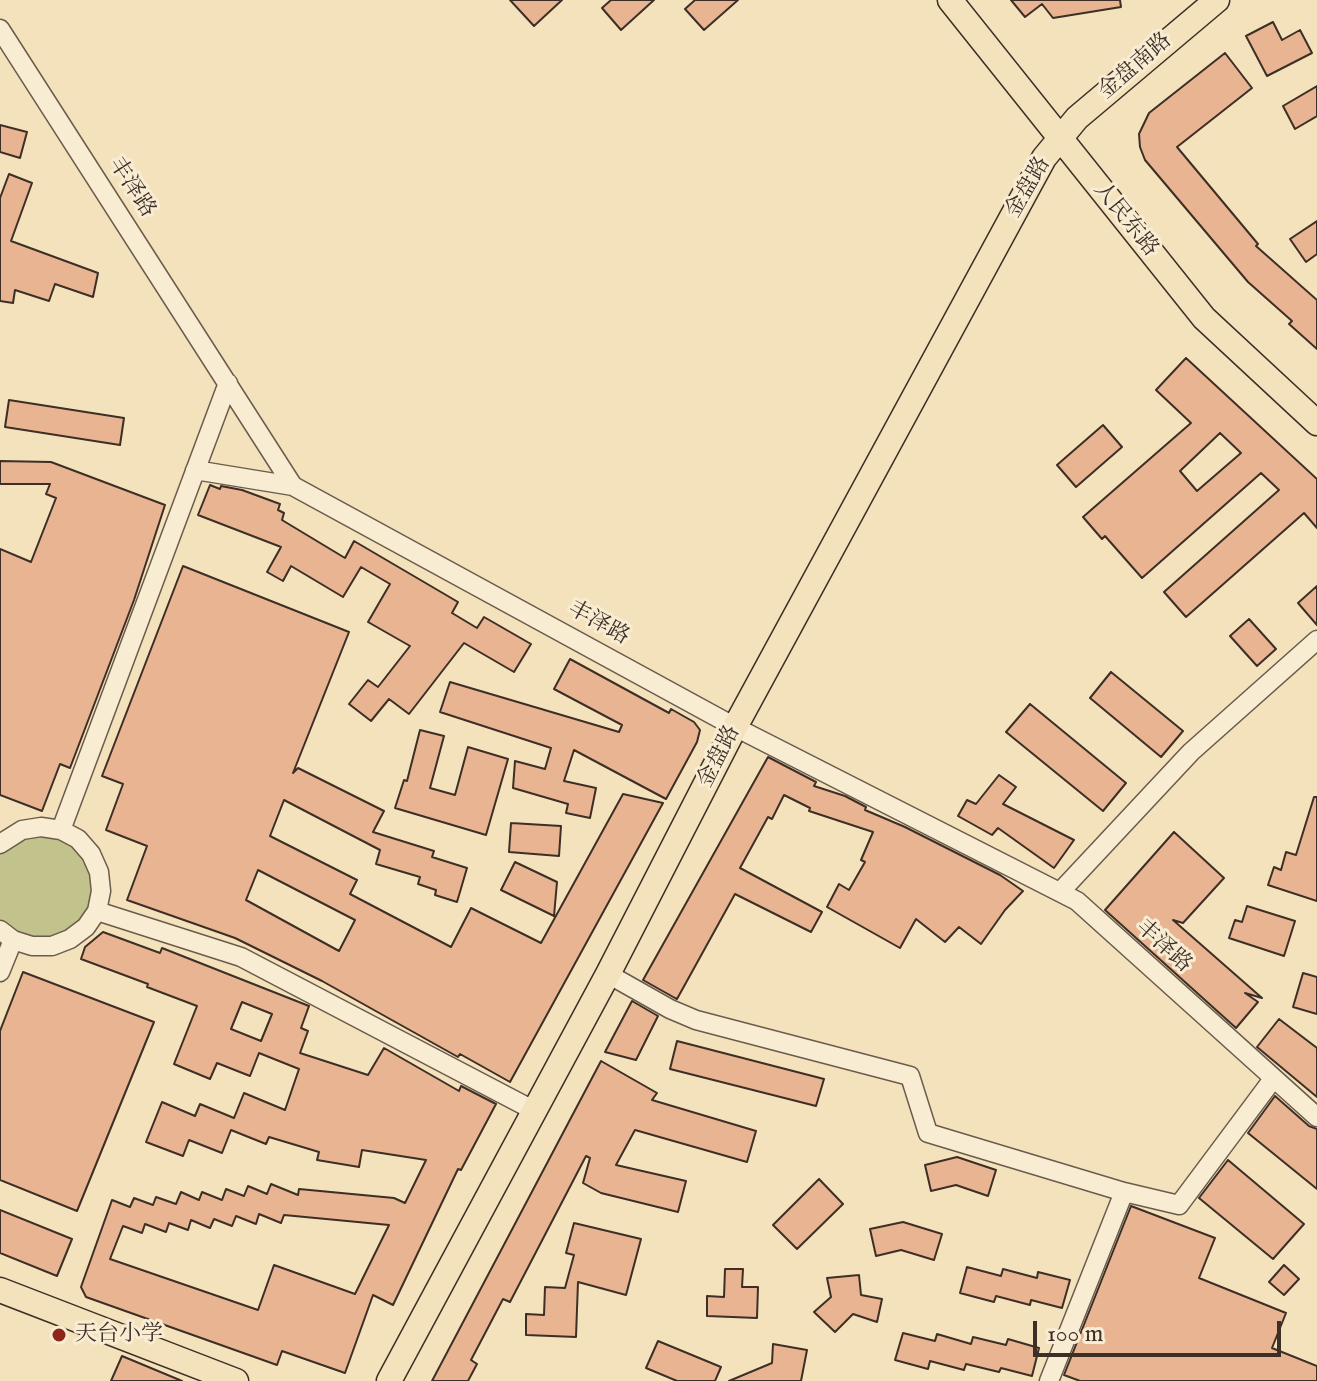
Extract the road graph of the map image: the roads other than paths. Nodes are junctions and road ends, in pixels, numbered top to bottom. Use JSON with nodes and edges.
{"nodes":[{"id":1,"x":950,"y":0,"type":"edge"},
{"id":2,"x":1217,"y":0,"type":"edge"},
{"id":3,"x":0,"y":29,"type":"edge"},
{"id":4,"x":1059,"y":139,"type":"junction"},
{"id":5,"x":228,"y":383,"type":"junction"},
{"id":6,"x":1317,"y":423,"type":"edge"},
{"id":7,"x":195,"y":470,"type":"junction"},
{"id":8,"x":293,"y":486,"type":"junction"},
{"id":9,"x":1317,"y":640,"type":"edge"},
{"id":10,"x":735,"y":727,"type":"junction"},
{"id":11,"x":61,"y":830,"type":"junction"},
{"id":12,"x":0,"y":844,"type":"edge"},
{"id":13,"x":1061,"y":891,"type":"junction"},
{"id":14,"x":97,"y":911,"type":"junction"},
{"id":15,"x":6,"y":935,"type":"edge"},
{"id":16,"x":0,"y":972,"type":"edge"},
{"id":17,"x":608,"y":974,"type":"junction"},
{"id":18,"x":1273,"y":1079,"type":"junction"},
{"id":19,"x":533,"y":1110,"type":"junction"},
{"id":20,"x":1317,"y":1117,"type":"edge"},
{"id":21,"x":1124,"y":1192,"type":"junction"},
{"id":22,"x":0,"y":1290,"type":"edge"},
{"id":23,"x":236,"y":1381,"type":"edge"},
{"id":24,"x":389,"y":1381,"type":"edge"},
{"id":25,"x":1049,"y":1381,"type":"edge"}],
"edges":[{"from":1,"to":4,"type":"main road","name":"人民东路"},
{"from":2,"to":4,"type":"main road","name":"金盘南路"},
{"from":3,"to":5,"type":"street","name":"丰泽路"},
{"from":4,"to":6,"type":"main road","name":"人民东路"},
{"from":4,"to":10,"type":"main road","name":"金盘路"},
{"from":5,"to":7,"type":"street"},
{"from":5,"to":8,"type":"street","name":"丰泽路"},
{"from":7,"to":8,"type":"street"},
{"from":7,"to":11,"type":"street"},
{"from":8,"to":10,"type":"street","name":"丰泽路"},
{"from":9,"to":13,"type":"street"},
{"from":10,"to":13,"type":"street","name":"丰泽路"},
{"from":10,"to":17,"type":"main road","name":"金盘路"},
{"from":11,"to":12,"type":"street"},
{"from":11,"to":14,"type":"street"},
{"from":13,"to":18,"type":"street","name":"丰泽路"},
{"from":14,"to":15,"type":"street"},
{"from":14,"to":19,"type":"street"},
{"from":15,"to":16,"type":"street"},
{"from":17,"to":19,"type":"main road","name":"金盘路"},
{"from":17,"to":21,"type":"street"},
{"from":18,"to":20,"type":"street","name":"丰泽路"},
{"from":18,"to":21,"type":"street"},
{"from":19,"to":24,"type":"main road","name":"金盘路"},
{"from":21,"to":25,"type":"street"},
{"from":22,"to":23,"type":"main road"}]}
